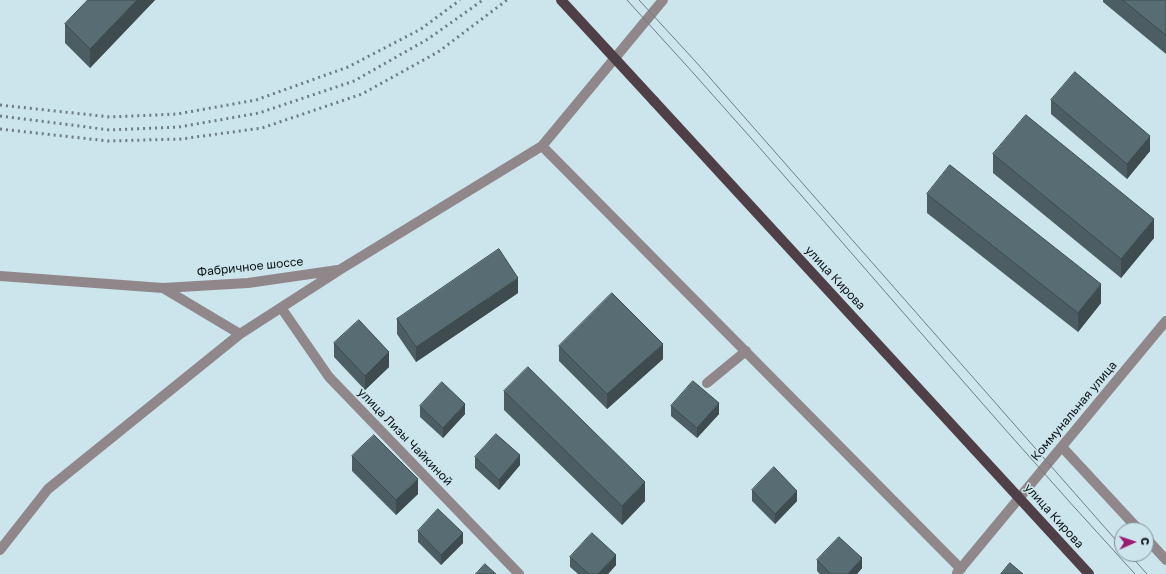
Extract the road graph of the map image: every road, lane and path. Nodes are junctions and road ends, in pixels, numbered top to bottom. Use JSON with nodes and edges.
{"nodes":[{"id":1,"x":561,"y":0,"type":"edge"},
{"id":2,"x":663,"y":0,"type":"edge"},
{"id":3,"x":542,"y":146,"type":"junction"},
{"id":4,"x":340,"y":269,"type":"junction"},
{"id":5,"x":0,"y":276,"type":"edge"},
{"id":6,"x":163,"y":288,"type":"junction"},
{"id":7,"x":282,"y":309,"type":"junction"},
{"id":8,"x":1166,"y":321,"type":"edge"},
{"id":9,"x":240,"y":334,"type":"junction"},
{"id":10,"x":746,"y":351,"type":"junction"},
{"id":11,"x":707,"y":383,"type":"dead end"},
{"id":12,"x":1062,"y":447,"type":"junction"},
{"id":13,"x":1020,"y":498,"type":"junction"},
{"id":14,"x":1131,"y":522,"type":"edge"},
{"id":15,"x":1154,"y":547,"type":"edge"},
{"id":16,"x":0,"y":550,"type":"edge"},
{"id":17,"x":1166,"y":560,"type":"edge"},
{"id":18,"x":958,"y":572,"type":"edge"},
{"id":19,"x":519,"y":574,"type":"edge"},
{"id":20,"x":1089,"y":574,"type":"edge"}],
"edges":[{"from":1,"to":13,"type":"main road","name":"улица Кирова","bridge":true},
{"from":2,"to":3,"type":"street"},
{"from":3,"to":4,"type":"street"},
{"from":3,"to":10,"type":"street"},
{"from":4,"to":6,"type":"street","name":"Фабричное шоссе"},
{"from":4,"to":7,"type":"street"},
{"from":5,"to":6,"type":"street","name":"Фабричное шоссе"},
{"from":6,"to":9,"type":"street","name":"Фабричное шоссе"},
{"from":7,"to":9,"type":"street"},
{"from":7,"to":19,"type":"street","name":"улица Лизы Чайкиной"},
{"from":8,"to":12,"type":"street","name":"Коммунальная улица"},
{"from":9,"to":16,"type":"street"},
{"from":10,"to":11,"type":"street"},
{"from":10,"to":18,"type":"street"},
{"from":12,"to":13,"type":"street","name":"Коммунальная улица"},
{"from":12,"to":14,"type":"street"},
{"from":13,"to":18,"type":"street","name":"Коммунальная улица"},
{"from":13,"to":20,"type":"main road","name":"улица Кирова"},
{"from":15,"to":17,"type":"street"}]}
